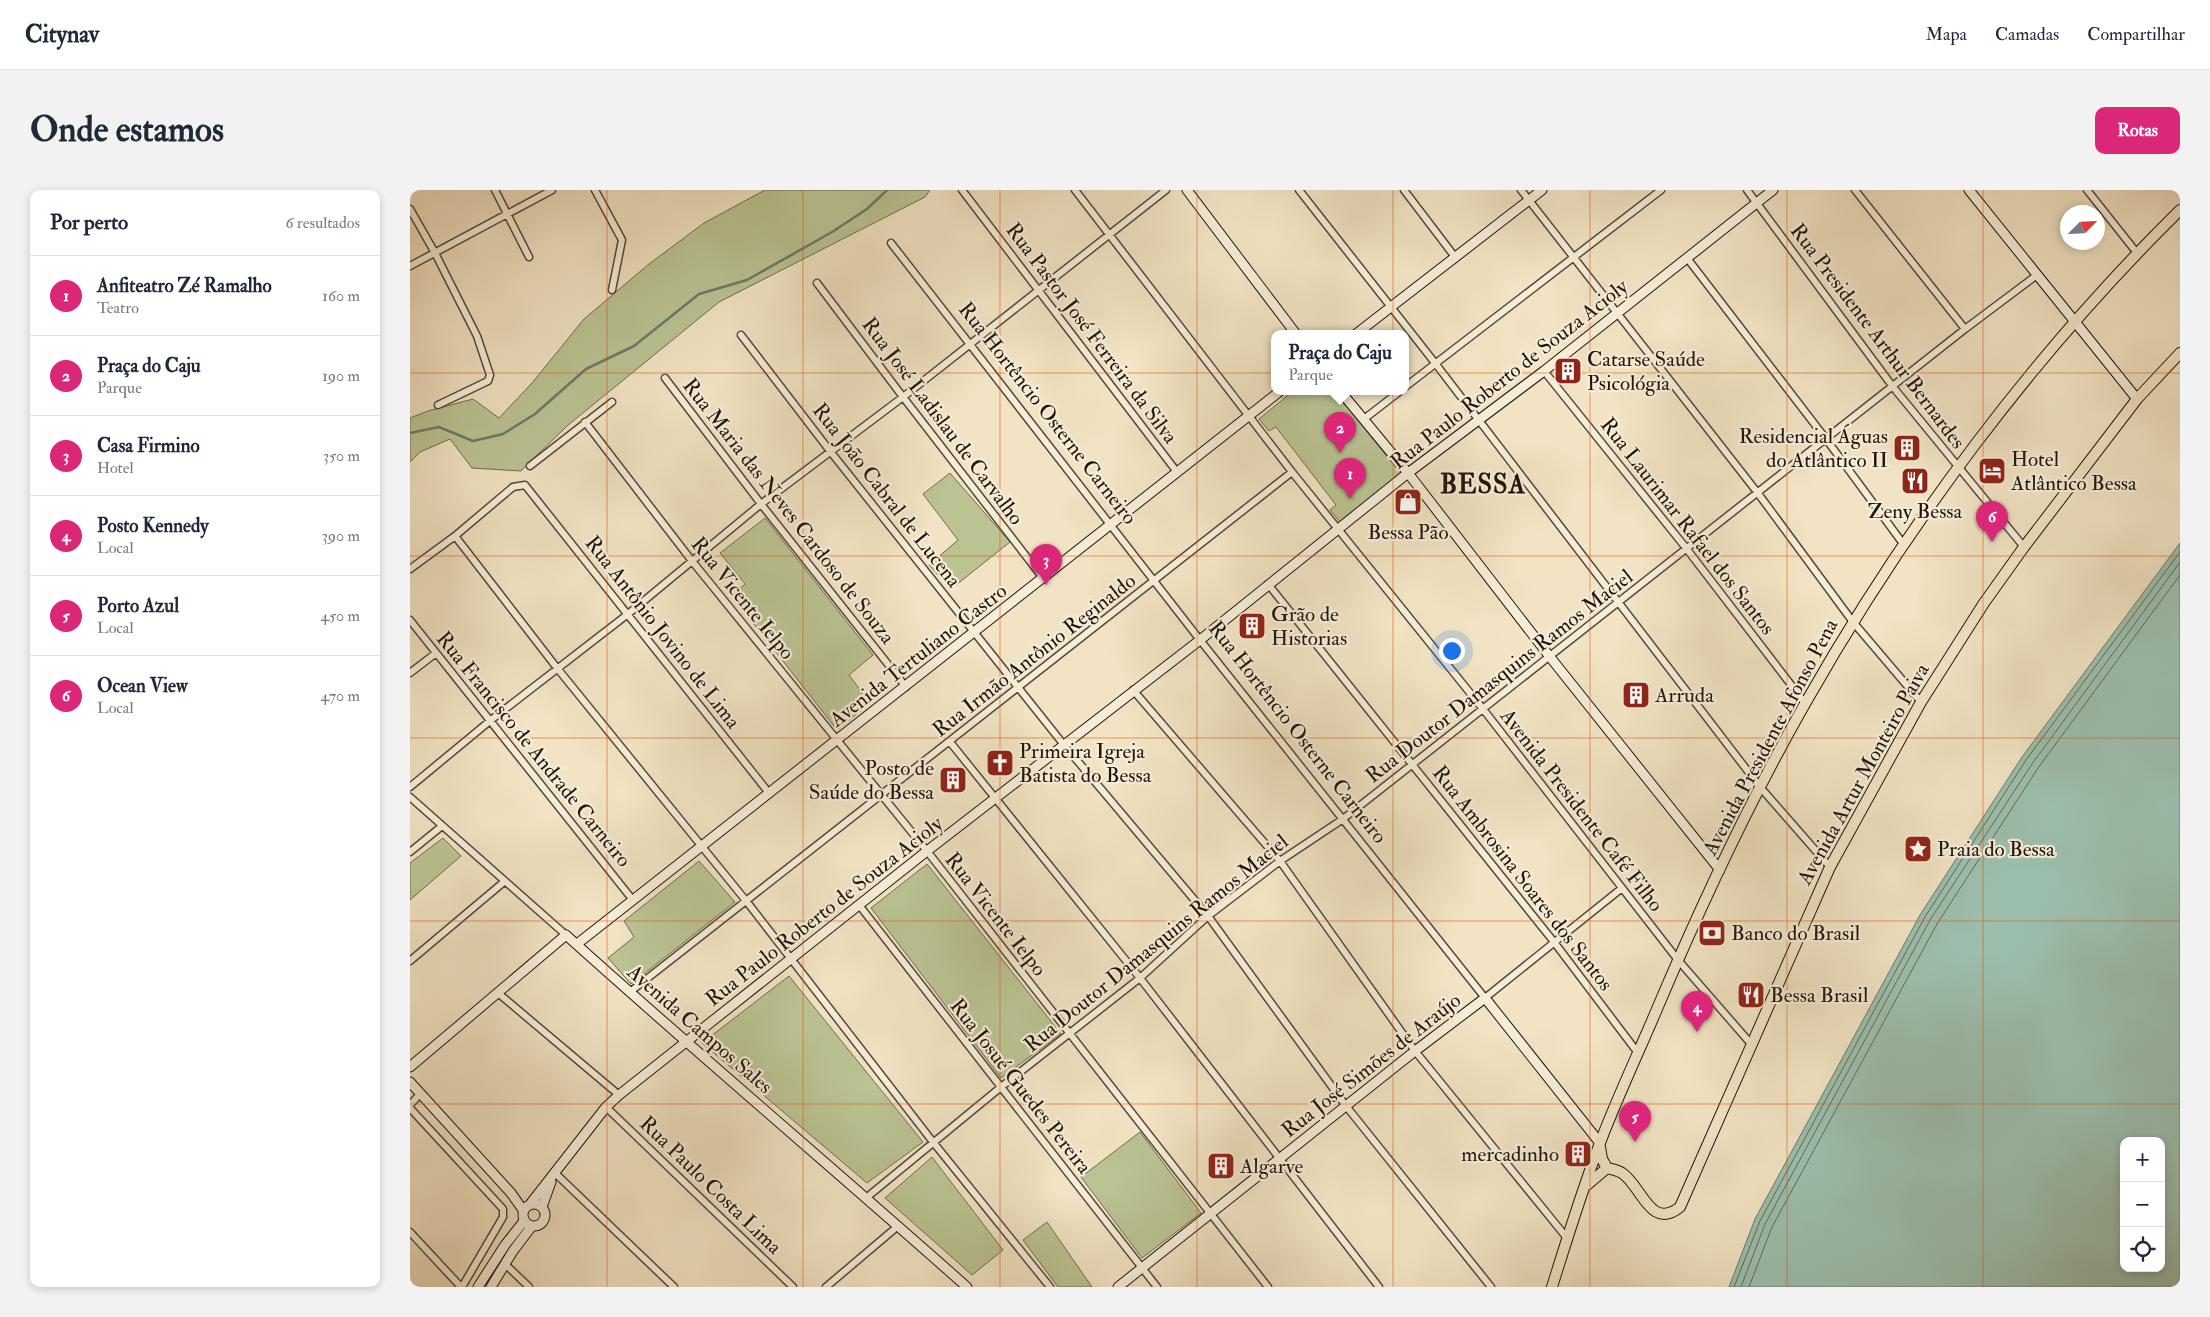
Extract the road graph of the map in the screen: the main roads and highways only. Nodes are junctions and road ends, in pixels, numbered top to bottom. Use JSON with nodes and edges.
{"nodes":[{"id":1,"x":2180,"y":210,"type":"edge"},
{"id":2,"x":2180,"y":353,"type":"edge"},
{"id":3,"x":1600,"y":1143,"type":"junction"},
{"id":4,"x":1607,"y":1168,"type":"junction"},
{"id":5,"x":1584,"y":1189,"type":"junction"},
{"id":6,"x":1552,"y":1287,"type":"edge"}],
"edges":[{"from":1,"to":3,"type":"main road","name":"Avenida Presidente Afonso Pena"},
{"from":2,"to":4,"type":"main road","name":"Avenida Artur Monteiro Paiva"},
{"from":3,"to":4,"type":"main road","name":"Rua Hortêncio Osterne Carneiro"},
{"from":3,"to":5,"type":"main road","name":"Avenida Presidente Afonso Pena"},
{"from":4,"to":5,"type":"main road","name":"Avenida Presidente Afonso Pena"},
{"from":5,"to":6,"type":"main road","name":"Avenida Presidente Afonso Pena"}]}
